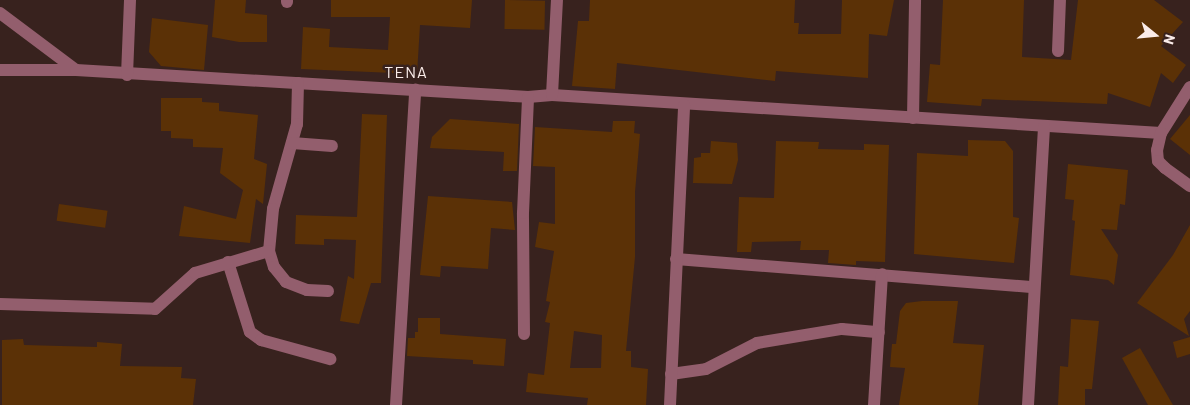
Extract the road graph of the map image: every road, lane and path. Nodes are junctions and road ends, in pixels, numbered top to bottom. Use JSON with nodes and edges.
{"nodes":[{"id":1,"x":130,"y":0,"type":"edge"},
{"id":2,"x":557,"y":0,"type":"edge"},
{"id":3,"x":915,"y":0,"type":"edge"},
{"id":4,"x":1060,"y":0,"type":"edge"},
{"id":5,"x":0,"y":13,"type":"edge"},
{"id":6,"x":1058,"y":51,"type":"dead end"},
{"id":7,"x":0,"y":70,"type":"edge"},
{"id":8,"x":76,"y":70,"type":"junction"},
{"id":9,"x":127,"y":75,"type":"junction"},
{"id":10,"x":298,"y":84,"type":"junction"},
{"id":11,"x":1190,"y":87,"type":"edge"},
{"id":12,"x":415,"y":90,"type":"junction"},
{"id":13,"x":552,"y":95,"type":"junction"},
{"id":14,"x":528,"y":96,"type":"junction"},
{"id":15,"x":684,"y":105,"type":"junction"},
{"id":16,"x":913,"y":118,"type":"junction"},
{"id":17,"x":1044,"y":126,"type":"junction"},
{"id":18,"x":1162,"y":133,"type":"junction"},
{"id":19,"x":292,"y":143,"type":"junction"},
{"id":20,"x":332,"y":146,"type":"dead end"},
{"id":21,"x":1190,"y":186,"type":"edge"},
{"id":22,"x":269,"y":251,"type":"junction"},
{"id":23,"x":676,"y":259,"type":"junction"},
{"id":24,"x":228,"y":262,"type":"junction"},
{"id":25,"x":882,"y":274,"type":"junction"},
{"id":26,"x":1034,"y":287,"type":"junction"},
{"id":27,"x":328,"y":291,"type":"dead end"},
{"id":28,"x":0,"y":304,"type":"edge"},
{"id":29,"x":878,"y":332,"type":"junction"},
{"id":30,"x":524,"y":334,"type":"dead end"},
{"id":31,"x":330,"y":360,"type":"dead end"},
{"id":32,"x":671,"y":374,"type":"junction"},
{"id":33,"x":396,"y":405,"type":"edge"},
{"id":34,"x":670,"y":405,"type":"edge"},
{"id":35,"x":874,"y":405,"type":"edge"},
{"id":36,"x":1028,"y":405,"type":"edge"}],
"edges":[{"from":1,"to":9,"type":"street"},
{"from":2,"to":13,"type":"street"},
{"from":3,"to":16,"type":"street"},
{"from":4,"to":6,"type":"street"},
{"from":5,"to":8,"type":"street"},
{"from":7,"to":8,"type":"street"},
{"from":8,"to":9,"type":"street"},
{"from":9,"to":10,"type":"street"},
{"from":10,"to":12,"type":"street"},
{"from":10,"to":19,"type":"street"},
{"from":11,"to":18,"type":"street"},
{"from":12,"to":14,"type":"street"},
{"from":12,"to":33,"type":"street"},
{"from":13,"to":14,"type":"street"},
{"from":13,"to":15,"type":"street"},
{"from":14,"to":30,"type":"street"},
{"from":15,"to":16,"type":"street"},
{"from":15,"to":23,"type":"street"},
{"from":16,"to":17,"type":"street"},
{"from":17,"to":18,"type":"street"},
{"from":17,"to":26,"type":"street"},
{"from":18,"to":21,"type":"street"},
{"from":19,"to":20,"type":"street"},
{"from":19,"to":22,"type":"street"},
{"from":22,"to":24,"type":"street"},
{"from":22,"to":27,"type":"street"},
{"from":23,"to":25,"type":"street"},
{"from":23,"to":32,"type":"street"},
{"from":24,"to":28,"type":"street"},
{"from":24,"to":31,"type":"street"},
{"from":25,"to":26,"type":"street"},
{"from":25,"to":29,"type":"street"},
{"from":26,"to":36,"type":"street"},
{"from":29,"to":32,"type":"street"},
{"from":29,"to":35,"type":"street"},
{"from":32,"to":34,"type":"street"}]}
